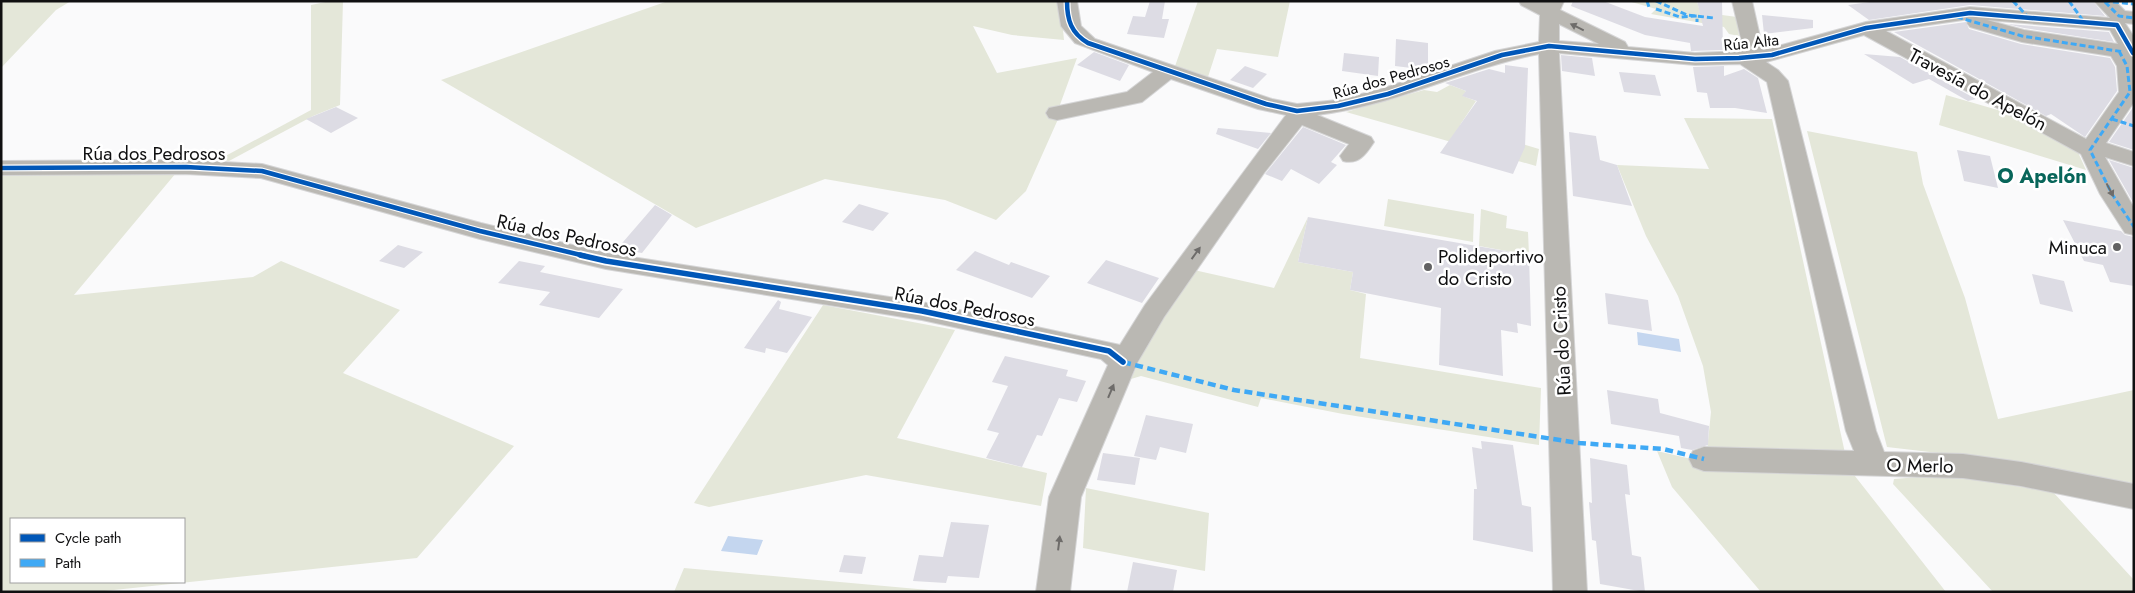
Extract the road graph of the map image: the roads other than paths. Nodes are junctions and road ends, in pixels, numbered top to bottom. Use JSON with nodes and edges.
{"nodes":[{"id":1,"x":1066,"y":1,"type":"edge"},
{"id":2,"x":1742,"y":1,"type":"edge"},
{"id":3,"x":2013,"y":1,"type":"edge"},
{"id":4,"x":2069,"y":1,"type":"edge"},
{"id":5,"x":2104,"y":1,"type":"edge"},
{"id":6,"x":1544,"y":5,"type":"edge"},
{"id":7,"x":1960,"y":10,"type":"edge"},
{"id":8,"x":2027,"y":16,"type":"junction"},
{"id":9,"x":2084,"y":22,"type":"junction"},
{"id":10,"x":1866,"y":28,"type":"junction"},
{"id":11,"x":2128,"y":39,"type":"edge"},
{"id":12,"x":1549,"y":46,"type":"junction"},
{"id":13,"x":1638,"y":53,"type":"junction"},
{"id":14,"x":1750,"y":58,"type":"junction"},
{"id":15,"x":1168,"y":71,"type":"junction"},
{"id":16,"x":2132,"y":93,"type":"edge"},
{"id":17,"x":1297,"y":111,"type":"junction"},
{"id":18,"x":1057,"y":113,"type":"dead end"},
{"id":19,"x":2112,"y":118,"type":"junction"},
{"id":20,"x":2134,"y":126,"type":"edge"},
{"id":21,"x":2090,"y":150,"type":"junction"},
{"id":22,"x":1351,"y":156,"type":"dead end"},
{"id":23,"x":2134,"y":159,"type":"edge"},
{"id":24,"x":1,"y":168,"type":"edge"},
{"id":25,"x":2134,"y":227,"type":"edge"},
{"id":26,"x":1123,"y":362,"type":"junction"},
{"id":27,"x":1704,"y":459,"type":"dead end"},
{"id":28,"x":1874,"y":464,"type":"junction"},
{"id":29,"x":2134,"y":497,"type":"edge"},
{"id":30,"x":1054,"y":592,"type":"edge"},
{"id":31,"x":1570,"y":592,"type":"edge"}],
"edges":[{"from":1,"to":15,"type":"street","name":"Rúa dos Pedrosos"},
{"from":2,"to":14,"type":"street"},
{"from":3,"to":8,"type":"street"},
{"from":4,"to":9,"type":"street"},
{"from":5,"to":11,"type":"street"},
{"from":6,"to":12,"type":"street","name":"Rúa do Cristo"},
{"from":13,"to":6,"type":"street","name":"Rúa Alta","one_way":true},
{"from":7,"to":8,"type":"street","name":"Rúa Alta"},
{"from":7,"to":10,"type":"street","name":"Rúa Alta"},
{"from":7,"to":11,"type":"street"},
{"from":8,"to":9,"type":"street","name":"Rúa Alta"},
{"from":9,"to":11,"type":"street","name":"Rúa Alta"},
{"from":10,"to":14,"type":"street","name":"Rúa Alta"},
{"from":10,"to":21,"type":"street","name":"Travesía do Apelón"},
{"from":11,"to":16,"type":"street"},
{"from":12,"to":13,"type":"street","name":"Rúa Alta"},
{"from":12,"to":17,"type":"street","name":"Rúa dos Pedrosos"},
{"from":12,"to":31,"type":"street","name":"Rúa do Cristo"},
{"from":13,"to":14,"type":"street","name":"Rúa Alta"},
{"from":14,"to":28,"type":"street"},
{"from":15,"to":17,"type":"street","name":"Rúa dos Pedrosos"},
{"from":15,"to":18,"type":"street"},
{"from":16,"to":19,"type":"street"},
{"from":17,"to":22,"type":"street"},
{"from":26,"to":17,"type":"street","one_way":true},
{"from":19,"to":20,"type":"street"},
{"from":19,"to":21,"type":"street"},
{"from":21,"to":23,"type":"street"},
{"from":21,"to":25,"type":"street","one_way":true},
{"from":24,"to":26,"type":"street","name":"Rúa dos Pedrosos"},
{"from":30,"to":26,"type":"street","one_way":true},
{"from":27,"to":28,"type":"street","name":"O Merlo"},
{"from":28,"to":29,"type":"street","name":"O Merlo"}]}
